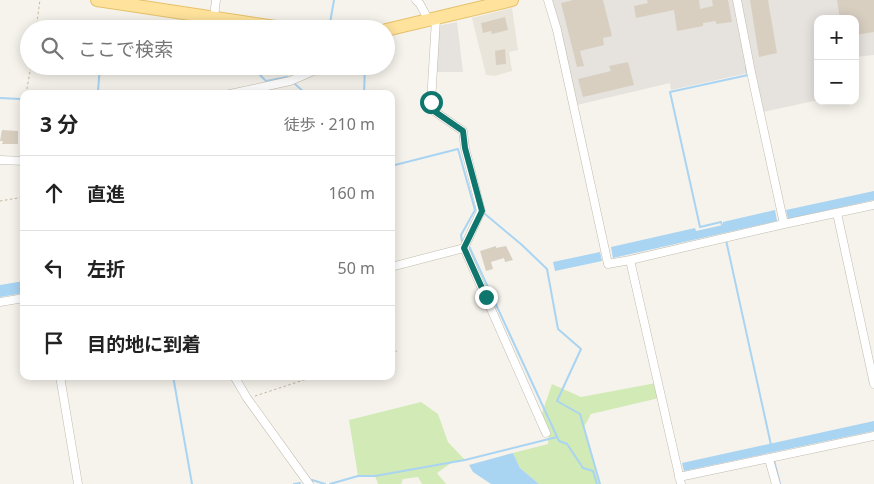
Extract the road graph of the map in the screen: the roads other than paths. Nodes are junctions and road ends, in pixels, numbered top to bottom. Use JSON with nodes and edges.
{"nodes":[{"id":1,"x":97,"y":0,"type":"edge"},
{"id":2,"x":216,"y":0,"type":"edge"},
{"id":3,"x":416,"y":0,"type":"edge"},
{"id":4,"x":512,"y":0,"type":"edge"},
{"id":5,"x":548,"y":0,"type":"edge"},
{"id":6,"x":738,"y":0,"type":"edge"},
{"id":7,"x":214,"y":17,"type":"junction"},
{"id":8,"x":233,"y":20,"type":"edge"},
{"id":9,"x":432,"y":20,"type":"junction"},
{"id":10,"x":395,"y":30,"type":"edge"},
{"id":11,"x":304,"y":75,"type":"edge"},
{"id":12,"x":248,"y":90,"type":"edge"},
{"id":13,"x":0,"y":160,"type":"edge"},
{"id":14,"x":20,"y":162,"type":"edge"},
{"id":15,"x":874,"y":205,"type":"edge"},
{"id":16,"x":837,"y":213,"type":"junction"},
{"id":17,"x":784,"y":224,"type":"junction"},
{"id":18,"x":466,"y":244,"type":"junction"},
{"id":19,"x":630,"y":260,"type":"junction"},
{"id":20,"x":395,"y":266,"type":"edge"},
{"id":21,"x":20,"y":299,"type":"edge"},
{"id":22,"x":0,"y":302,"type":"edge"},
{"id":23,"x":61,"y":380,"type":"edge"},
{"id":24,"x":236,"y":380,"type":"edge"},
{"id":25,"x":874,"y":384,"type":"edge"},
{"id":26,"x":546,"y":432,"type":"dead end"},
{"id":27,"x":874,"y":436,"type":"edge"},
{"id":28,"x":773,"y":458,"type":"junction"},
{"id":29,"x":680,"y":480,"type":"edge"},
{"id":30,"x":78,"y":484,"type":"edge"},
{"id":31,"x":309,"y":484,"type":"edge"},
{"id":32,"x":776,"y":484,"type":"edge"}],
"edges":[{"from":1,"to":7,"type":"main road"},
{"from":2,"to":7,"type":"street"},
{"from":3,"to":9,"type":"street"},
{"from":4,"to":9,"type":"main road"},
{"from":5,"to":19,"type":"street"},
{"from":6,"to":17,"type":"street"},
{"from":7,"to":8,"type":"main road"},
{"from":9,"to":10,"type":"main road"},
{"from":9,"to":18,"type":"street"},
{"from":11,"to":12,"type":"street"},
{"from":13,"to":14,"type":"street"},
{"from":15,"to":16,"type":"street"},
{"from":16,"to":17,"type":"street"},
{"from":16,"to":25,"type":"street"},
{"from":17,"to":19,"type":"street"},
{"from":18,"to":20,"type":"street"},
{"from":18,"to":26,"type":"street"},
{"from":19,"to":29,"type":"street"},
{"from":21,"to":22,"type":"street"},
{"from":23,"to":30,"type":"street"},
{"from":24,"to":31,"type":"street"},
{"from":27,"to":28,"type":"street"},
{"from":28,"to":29,"type":"street"},
{"from":28,"to":32,"type":"street"}]}
